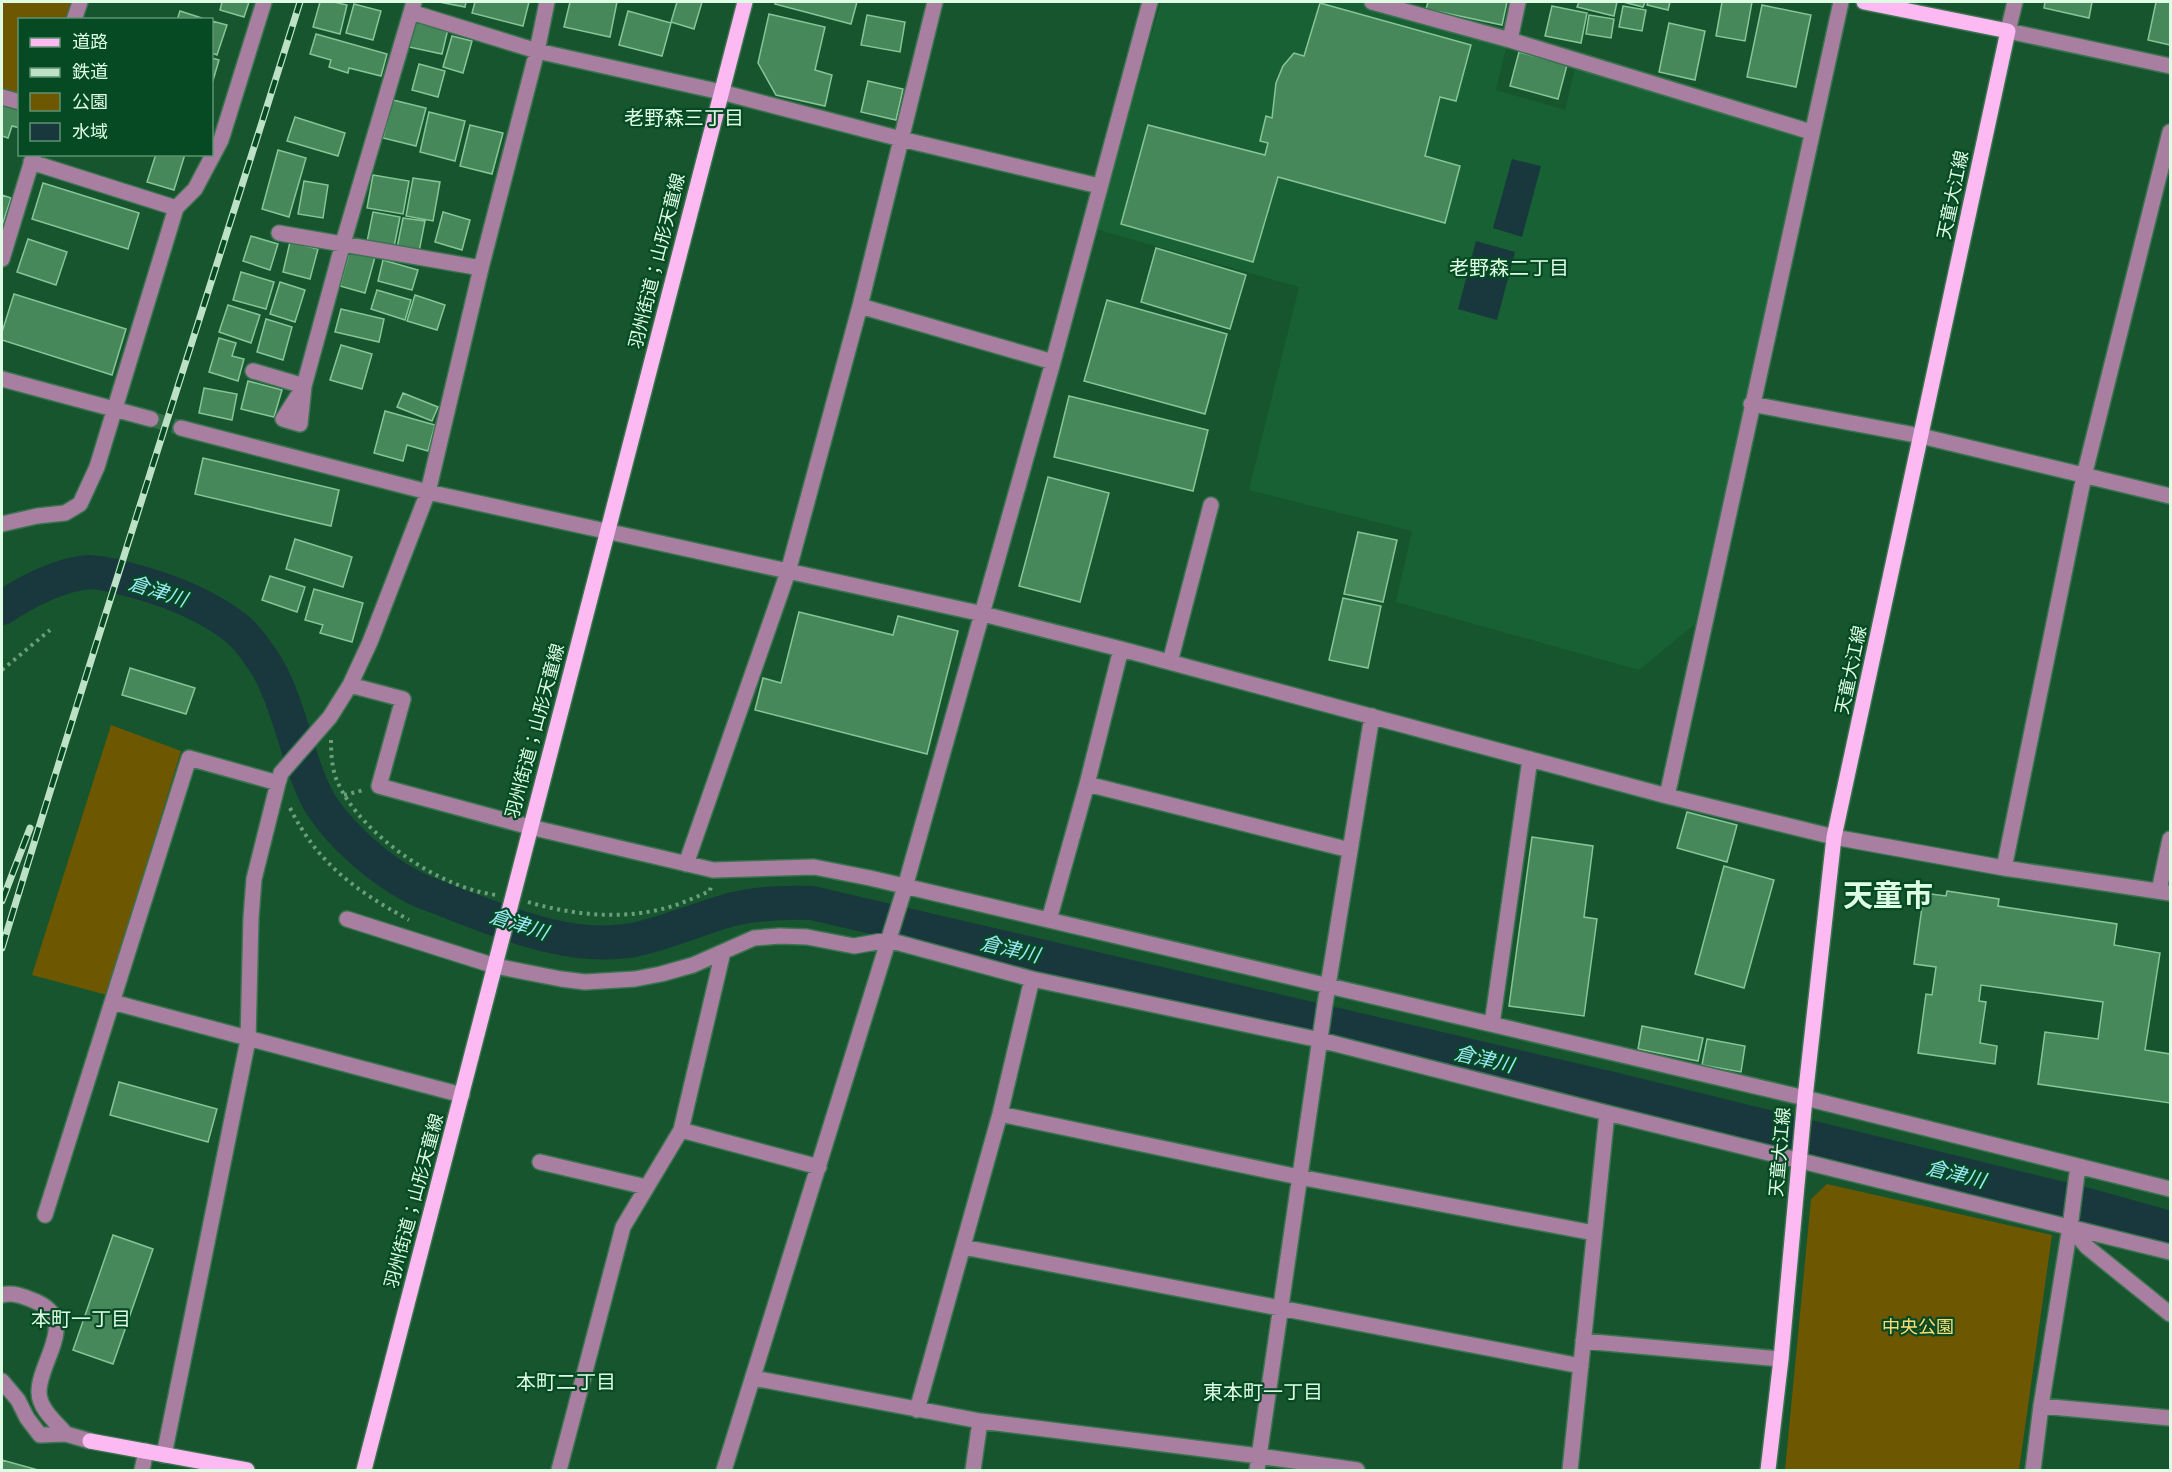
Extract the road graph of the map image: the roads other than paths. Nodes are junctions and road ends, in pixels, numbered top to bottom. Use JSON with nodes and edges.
{"nodes":[{"id":1,"x":80,"y":2,"type":"edge"},
{"id":2,"x":264,"y":2,"type":"edge"},
{"id":3,"x":547,"y":2,"type":"edge"},
{"id":4,"x":745,"y":2,"type":"edge"},
{"id":5,"x":935,"y":2,"type":"edge"},
{"id":6,"x":1150,"y":2,"type":"edge"},
{"id":7,"x":1372,"y":2,"type":"edge"},
{"id":8,"x":1518,"y":2,"type":"edge"},
{"id":9,"x":1841,"y":2,"type":"edge"},
{"id":10,"x":1864,"y":2,"type":"edge"},
{"id":11,"x":2015,"y":2,"type":"edge"},
{"id":12,"x":413,"y":7,"type":"edge"},
{"id":13,"x":75,"y":18,"type":"edge"},
{"id":14,"x":2008,"y":32,"type":"junction"},
{"id":15,"x":1510,"y":40,"type":"junction"},
{"id":16,"x":537,"y":51,"type":"junction"},
{"id":17,"x":2170,"y":66,"type":"edge"},
{"id":18,"x":721,"y":92,"type":"junction"},
{"id":19,"x":2,"y":97,"type":"edge"},
{"id":20,"x":18,"y":101,"type":"edge"},
{"id":21,"x":1811,"y":132,"type":"junction"},
{"id":22,"x":2170,"y":132,"type":"edge"},
{"id":23,"x":901,"y":139,"type":"junction"},
{"id":24,"x":213,"y":155,"type":"edge"},
{"id":25,"x":213,"y":156,"type":"edge"},
{"id":26,"x":32,"y":158,"type":"edge"},
{"id":27,"x":1099,"y":186,"type":"junction"},
{"id":28,"x":176,"y":208,"type":"junction"},
{"id":29,"x":279,"y":233,"type":"dead end"},
{"id":30,"x":343,"y":243,"type":"junction"},
{"id":31,"x":2,"y":259,"type":"edge"},
{"id":32,"x":481,"y":268,"type":"junction"},
{"id":33,"x":860,"y":306,"type":"junction"},
{"id":34,"x":1053,"y":362,"type":"junction"},
{"id":35,"x":253,"y":371,"type":"dead end"},
{"id":36,"x":2,"y":379,"type":"edge"},
{"id":37,"x":1751,"y":404,"type":"junction"},
{"id":38,"x":114,"y":409,"type":"junction"},
{"id":39,"x":151,"y":419,"type":"tunnel mouth"},
{"id":40,"x":181,"y":428,"type":"tunnel mouth"},
{"id":41,"x":1922,"y":436,"type":"junction"},
{"id":42,"x":2084,"y":476,"type":"junction"},
{"id":43,"x":428,"y":492,"type":"junction"},
{"id":44,"x":2170,"y":496,"type":"edge"},
{"id":45,"x":1211,"y":505,"type":"dead end"},
{"id":46,"x":2,"y":524,"type":"edge"},
{"id":47,"x":608,"y":532,"type":"junction"},
{"id":48,"x":788,"y":572,"type":"junction"},
{"id":49,"x":983,"y":614,"type":"junction"},
{"id":50,"x":1121,"y":649,"type":"junction"},
{"id":51,"x":1170,"y":662,"type":"junction"},
{"id":52,"x":350,"y":685,"type":"junction"},
{"id":53,"x":1372,"y":716,"type":"junction"},
{"id":54,"x":1530,"y":759,"type":"junction"},
{"id":55,"x":280,"y":778,"type":"junction"},
{"id":56,"x":1087,"y":784,"type":"junction"},
{"id":57,"x":1667,"y":796,"type":"junction"},
{"id":58,"x":530,"y":827,"type":"junction"},
{"id":59,"x":1834,"y":837,"type":"junction"},
{"id":60,"x":2170,"y":839,"type":"edge"},
{"id":61,"x":1350,"y":850,"type":"junction"},
{"id":62,"x":686,"y":864,"type":"junction"},
{"id":63,"x":2004,"y":868,"type":"junction"},
{"id":64,"x":905,"y":887,"type":"junction"},
{"id":65,"x":2165,"y":892,"type":"edge"},
{"id":66,"x":347,"y":919,"type":"dead end"},
{"id":67,"x":1049,"y":920,"type":"junction"},
{"id":68,"x":888,"y":940,"type":"junction"},
{"id":69,"x":723,"y":952,"type":"junction"},
{"id":70,"x":496,"y":961,"type":"junction"},
{"id":71,"x":1032,"y":980,"type":"junction"},
{"id":72,"x":1328,"y":986,"type":"junction"},
{"id":73,"x":112,"y":1002,"type":"junction"},
{"id":74,"x":1492,"y":1024,"type":"junction"},
{"id":75,"x":248,"y":1040,"type":"junction"},
{"id":76,"x":1320,"y":1040,"type":"junction"},
{"id":77,"x":462,"y":1095,"type":"junction"},
{"id":78,"x":1804,"y":1104,"type":"junction"},
{"id":79,"x":1607,"y":1113,"type":"junction"},
{"id":80,"x":1000,"y":1114,"type":"junction"},
{"id":81,"x":681,"y":1130,"type":"junction"},
{"id":82,"x":1800,"y":1161,"type":"junction"},
{"id":83,"x":540,"y":1162,"type":"dead end"},
{"id":84,"x":2078,"y":1166,"type":"junction"},
{"id":85,"x":819,"y":1167,"type":"junction"},
{"id":86,"x":1299,"y":1177,"type":"junction"},
{"id":87,"x":646,"y":1187,"type":"junction"},
{"id":88,"x":2170,"y":1189,"type":"edge"},
{"id":89,"x":45,"y":1215,"type":"dead end"},
{"id":90,"x":2070,"y":1223,"type":"junction"},
{"id":91,"x":1594,"y":1233,"type":"junction"},
{"id":92,"x":963,"y":1246,"type":"junction"},
{"id":93,"x":2170,"y":1252,"type":"edge"},
{"id":94,"x":2,"y":1295,"type":"edge"},
{"id":95,"x":1281,"y":1308,"type":"junction"},
{"id":96,"x":2170,"y":1314,"type":"edge"},
{"id":97,"x":1583,"y":1341,"type":"junction"},
{"id":98,"x":1781,"y":1359,"type":"junction"},
{"id":99,"x":1581,"y":1365,"type":"junction"},
{"id":100,"x":753,"y":1378,"type":"junction"},
{"id":101,"x":2,"y":1381,"type":"edge"},
{"id":102,"x":2041,"y":1406,"type":"junction"},
{"id":103,"x":917,"y":1410,"type":"junction"},
{"id":104,"x":2170,"y":1418,"type":"edge"},
{"id":105,"x":980,"y":1421,"type":"junction"},
{"id":106,"x":66,"y":1434,"type":"junction"},
{"id":107,"x":90,"y":1441,"type":"joint"},
{"id":108,"x":146,"y":1452,"type":"junction"},
{"id":109,"x":164,"y":1455,"type":"junction"},
{"id":110,"x":1258,"y":1463,"type":"edge"},
{"id":111,"x":142,"y":1470,"type":"edge"},
{"id":112,"x":247,"y":1470,"type":"edge"},
{"id":113,"x":364,"y":1470,"type":"edge"},
{"id":114,"x":559,"y":1470,"type":"edge"},
{"id":115,"x":724,"y":1470,"type":"edge"},
{"id":116,"x":972,"y":1470,"type":"edge"},
{"id":117,"x":1357,"y":1470,"type":"edge"},
{"id":118,"x":1570,"y":1470,"type":"edge"},
{"id":119,"x":1768,"y":1470,"type":"edge"},
{"id":120,"x":2033,"y":1470,"type":"edge"}],
"edges":[{"from":1,"to":13,"type":"street"},
{"from":2,"to":24,"type":"street"},
{"from":3,"to":16,"type":"street"},
{"from":4,"to":18,"type":"main road","name":"羽州街道；山形天童線"},
{"from":5,"to":23,"type":"street"},
{"from":6,"to":27,"type":"street"},
{"from":7,"to":15,"type":"street"},
{"from":8,"to":15,"type":"street"},
{"from":9,"to":21,"type":"street"},
{"from":10,"to":14,"type":"main road"},
{"from":11,"to":14,"type":"street"},
{"from":12,"to":16,"type":"street"},
{"from":12,"to":30,"type":"street"},
{"from":14,"to":17,"type":"street"},
{"from":14,"to":41,"type":"main road","name":"天童大江線"},
{"from":15,"to":21,"type":"street"},
{"from":16,"to":18,"type":"street"},
{"from":16,"to":32,"type":"street"},
{"from":18,"to":23,"type":"street"},
{"from":18,"to":47,"type":"main road","name":"羽州街道；山形天童線"},
{"from":19,"to":20,"type":"street"},
{"from":21,"to":37,"type":"street"},
{"from":22,"to":42,"type":"street"},
{"from":23,"to":27,"type":"street"},
{"from":23,"to":33,"type":"street"},
{"from":25,"to":28,"type":"street"},
{"from":26,"to":28,"type":"street"},
{"from":26,"to":31,"type":"street"},
{"from":27,"to":34,"type":"street"},
{"from":28,"to":38,"type":"street"},
{"from":29,"to":30,"type":"street"},
{"from":30,"to":32,"type":"street"},
{"from":30,"to":35,"type":"street"},
{"from":32,"to":43,"type":"street"},
{"from":33,"to":34,"type":"street"},
{"from":33,"to":48,"type":"street"},
{"from":34,"to":49,"type":"street"},
{"from":36,"to":38,"type":"street"},
{"from":37,"to":41,"type":"street"},
{"from":37,"to":57,"type":"street"},
{"from":38,"to":39,"type":"street"},
{"from":38,"to":46,"type":"street"},
{"from":40,"to":43,"type":"street"},
{"from":41,"to":42,"type":"street"},
{"from":41,"to":59,"type":"main road","name":"天童大江線"},
{"from":42,"to":44,"type":"street"},
{"from":42,"to":63,"type":"street"},
{"from":43,"to":47,"type":"street"},
{"from":43,"to":52,"type":"street"},
{"from":45,"to":51,"type":"street"},
{"from":47,"to":48,"type":"street"},
{"from":47,"to":58,"type":"main road","name":"羽州街道；山形天童線"},
{"from":48,"to":49,"type":"street"},
{"from":48,"to":62,"type":"street"},
{"from":49,"to":50,"type":"street"},
{"from":49,"to":64,"type":"street"},
{"from":50,"to":51,"type":"street"},
{"from":50,"to":56,"type":"street"},
{"from":51,"to":53,"type":"street"},
{"from":52,"to":55,"type":"street"},
{"from":52,"to":58,"type":"street"},
{"from":53,"to":54,"type":"street"},
{"from":53,"to":61,"type":"street"},
{"from":54,"to":57,"type":"street"},
{"from":54,"to":74,"type":"street"},
{"from":55,"to":73,"type":"street"},
{"from":55,"to":75,"type":"street"},
{"from":56,"to":61,"type":"street"},
{"from":56,"to":67,"type":"street"},
{"from":57,"to":59,"type":"street"},
{"from":58,"to":62,"type":"street"},
{"from":58,"to":70,"type":"main road","name":"羽州街道；山形天童線"},
{"from":59,"to":63,"type":"street"},
{"from":59,"to":78,"type":"main road","name":"天童大江線"},
{"from":60,"to":65,"type":"street"},
{"from":61,"to":72,"type":"street"},
{"from":62,"to":64,"type":"street"},
{"from":63,"to":65,"type":"street"},
{"from":64,"to":67,"type":"street"},
{"from":64,"to":68,"type":"street"},
{"from":66,"to":70,"type":"street"},
{"from":67,"to":72,"type":"street"},
{"from":68,"to":69,"type":"street"},
{"from":68,"to":71,"type":"street"},
{"from":68,"to":85,"type":"street"},
{"from":69,"to":70,"type":"street"},
{"from":69,"to":81,"type":"street"},
{"from":70,"to":77,"type":"main road","name":"羽州街道；山形天童線"},
{"from":71,"to":76,"type":"street"},
{"from":71,"to":80,"type":"street"},
{"from":72,"to":74,"type":"street"},
{"from":72,"to":76,"type":"street"},
{"from":73,"to":75,"type":"street"},
{"from":73,"to":89,"type":"street"},
{"from":74,"to":78,"type":"street"},
{"from":75,"to":77,"type":"street"},
{"from":75,"to":109,"type":"street"},
{"from":76,"to":79,"type":"street"},
{"from":76,"to":86,"type":"street"},
{"from":77,"to":113,"type":"main road","name":"羽州街道；山形天童線"},
{"from":78,"to":82,"type":"main road","name":"天童大江線"},
{"from":78,"to":84,"type":"street"},
{"from":79,"to":82,"type":"street"},
{"from":79,"to":91,"type":"street"},
{"from":80,"to":86,"type":"street"},
{"from":80,"to":92,"type":"street"},
{"from":81,"to":85,"type":"street"},
{"from":81,"to":87,"type":"street"},
{"from":82,"to":90,"type":"street"},
{"from":82,"to":98,"type":"main road","name":"天童大江線"},
{"from":83,"to":87,"type":"street"},
{"from":84,"to":88,"type":"street"},
{"from":84,"to":90,"type":"street"},
{"from":85,"to":100,"type":"street"},
{"from":86,"to":91,"type":"street"},
{"from":86,"to":95,"type":"street"},
{"from":87,"to":114,"type":"street"},
{"from":90,"to":93,"type":"street"},
{"from":90,"to":96,"type":"street"},
{"from":90,"to":102,"type":"street"},
{"from":91,"to":97,"type":"street"},
{"from":92,"to":95,"type":"street"},
{"from":92,"to":103,"type":"street"},
{"from":94,"to":106,"type":"street"},
{"from":95,"to":99,"type":"street"},
{"from":95,"to":110,"type":"street"},
{"from":97,"to":98,"type":"street"},
{"from":97,"to":99,"type":"street"},
{"from":98,"to":119,"type":"main road","name":"天童大江線"},
{"from":99,"to":118,"type":"street"},
{"from":100,"to":103,"type":"street"},
{"from":100,"to":115,"type":"street"},
{"from":101,"to":106,"type":"street"},
{"from":102,"to":104,"type":"street"},
{"from":102,"to":120,"type":"street"},
{"from":103,"to":105,"type":"street"},
{"from":105,"to":110,"type":"street"},
{"from":105,"to":116,"type":"street"},
{"from":106,"to":107,"type":"street"},
{"from":107,"to":108,"type":"main road"},
{"from":108,"to":109,"type":"main road"},
{"from":108,"to":111,"type":"street"},
{"from":109,"to":112,"type":"main road"},
{"from":110,"to":117,"type":"street"}]}
